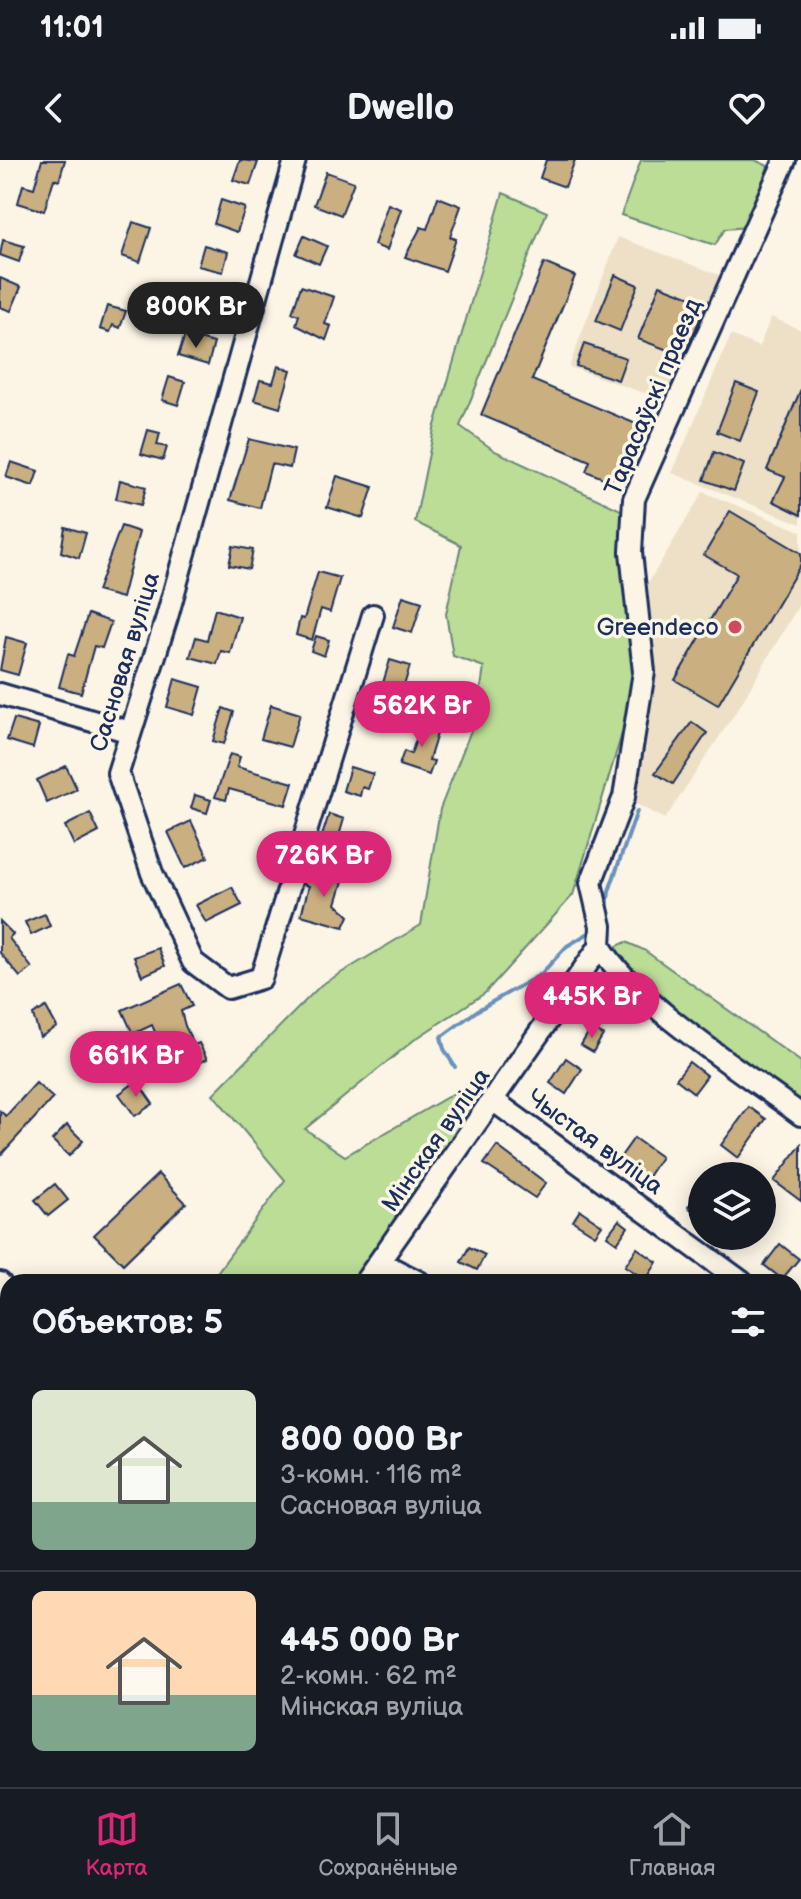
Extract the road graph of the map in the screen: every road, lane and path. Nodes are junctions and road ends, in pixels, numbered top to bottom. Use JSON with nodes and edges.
{"nodes":[{"id":1,"x":295,"y":160,"type":"edge"},
{"id":2,"x":785,"y":160,"type":"edge"},
{"id":3,"x":373,"y":615,"type":"dead end"},
{"id":4,"x":0,"y":694,"type":"edge"},
{"id":5,"x":130,"y":732,"type":"junction"},
{"id":6,"x":600,"y":946,"type":"junction"},
{"id":7,"x":494,"y":1101,"type":"junction"},
{"id":8,"x":801,"y":1115,"type":"edge"},
{"id":9,"x":381,"y":1263,"type":"junction"},
{"id":10,"x":372,"y":1274,"type":"edge"},
{"id":11,"x":403,"y":1274,"type":"edge"},
{"id":12,"x":731,"y":1274,"type":"edge"}],
"edges":[{"from":1,"to":5,"type":"street","name":"Сасновая вуліца"},
{"from":2,"to":6,"type":"street","name":"Тарасаўскі праезд"},
{"from":3,"to":5,"type":"street","name":"Сасновая вуліца"},
{"from":4,"to":5,"type":"street"},
{"from":6,"to":7,"type":"street","name":"Мінская вуліца"},
{"from":6,"to":8,"type":"street"},
{"from":7,"to":9,"type":"street","name":"Мінская вуліца"},
{"from":7,"to":12,"type":"street","name":"Чыстая вуліца"},
{"from":9,"to":10,"type":"street","name":"Мінская вуліца"},
{"from":9,"to":11,"type":"street"}]}
